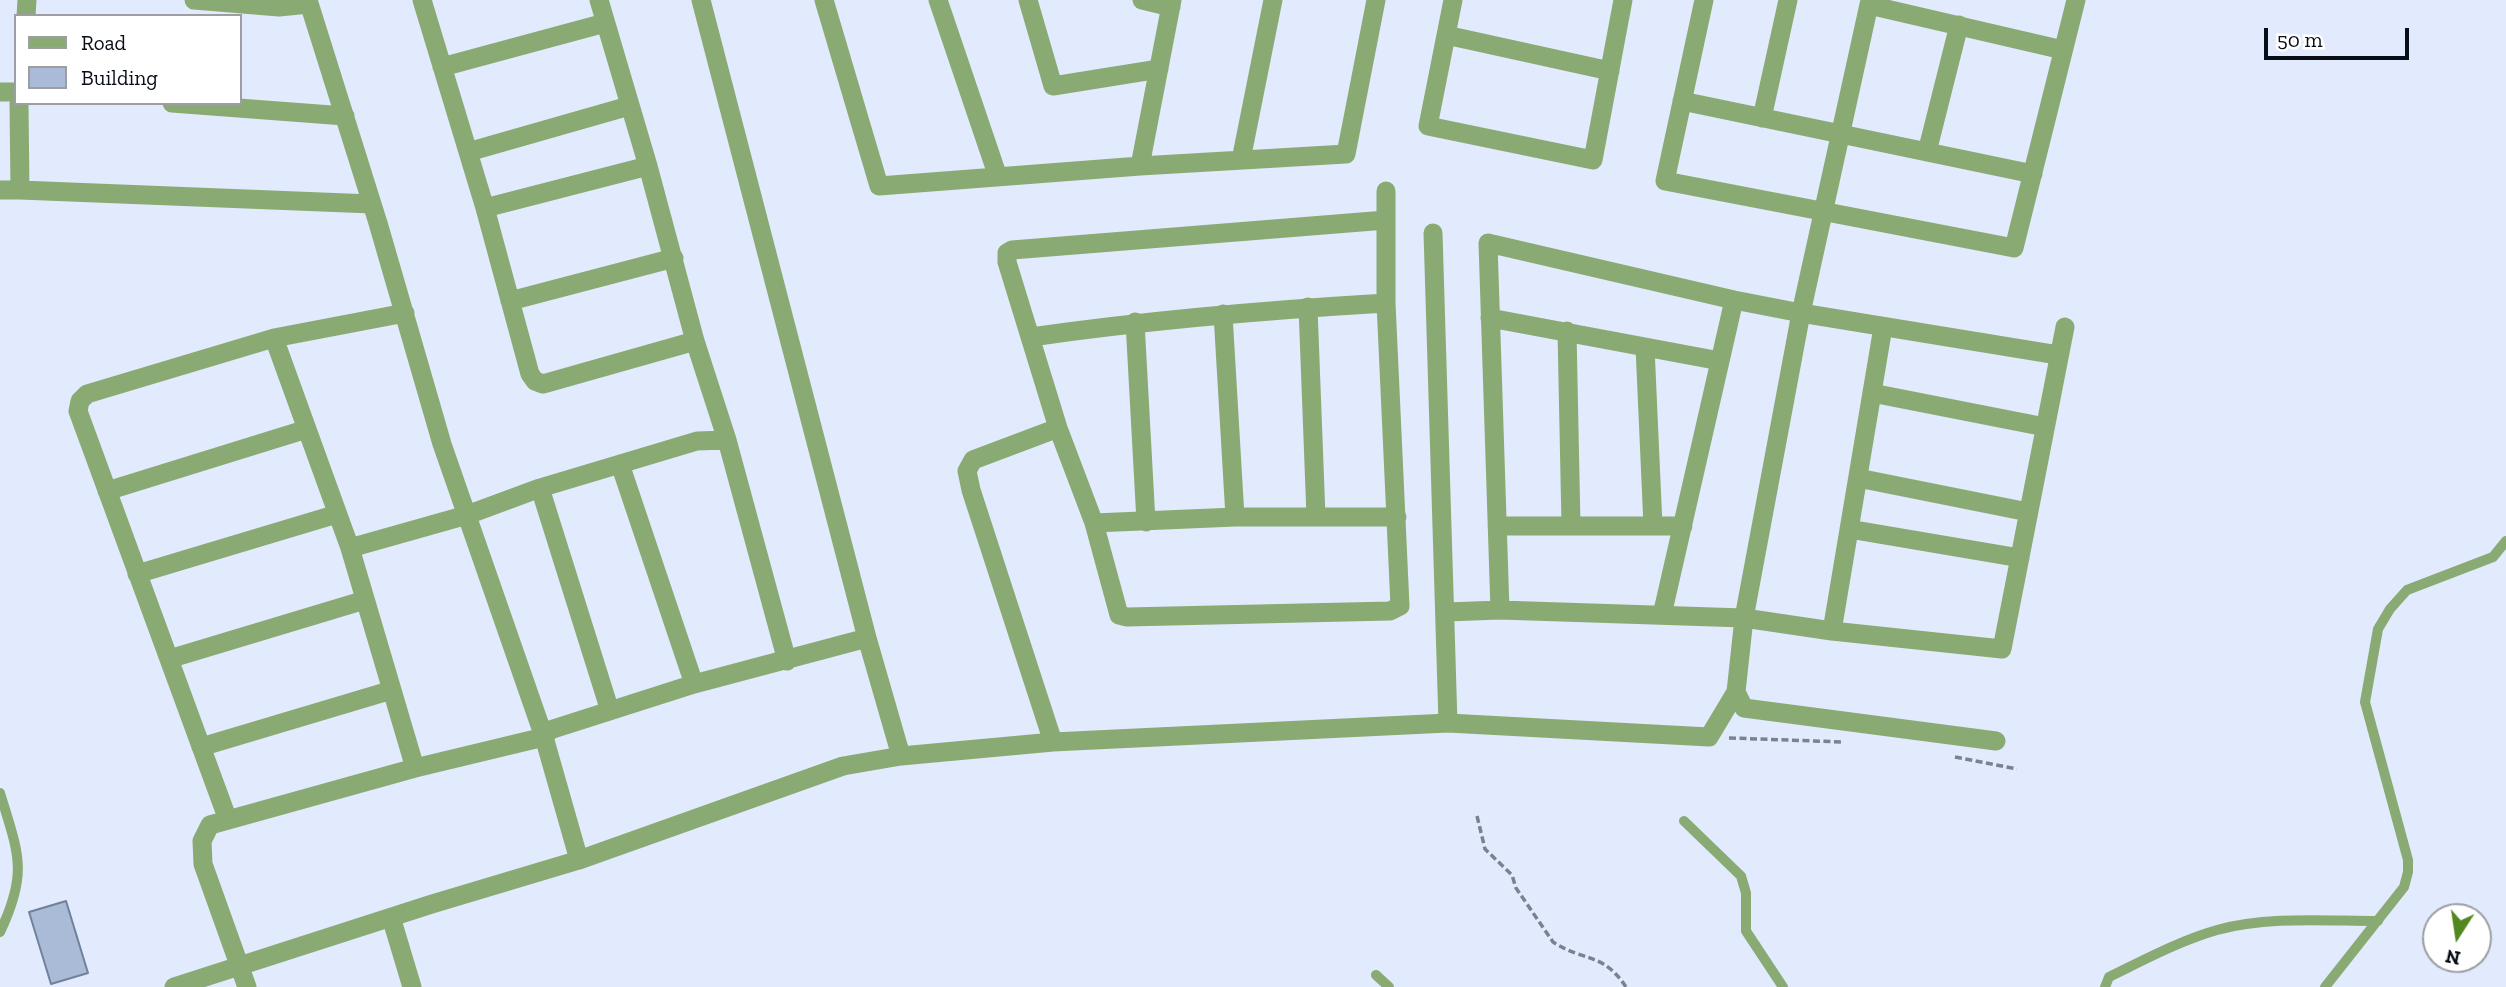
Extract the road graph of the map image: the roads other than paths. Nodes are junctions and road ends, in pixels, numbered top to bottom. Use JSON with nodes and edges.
{"nodes":[{"id":1,"x":194,"y":0,"type":"edge"},
{"id":2,"x":422,"y":0,"type":"edge"},
{"id":3,"x":599,"y":0,"type":"edge"},
{"id":4,"x":701,"y":0,"type":"edge"},
{"id":5,"x":824,"y":0,"type":"edge"},
{"id":6,"x":938,"y":0,"type":"edge"},
{"id":7,"x":1028,"y":0,"type":"edge"},
{"id":8,"x":1142,"y":0,"type":"edge"},
{"id":9,"x":1273,"y":0,"type":"edge"},
{"id":10,"x":1376,"y":0,"type":"edge"},
{"id":11,"x":1453,"y":0,"type":"edge"},
{"id":12,"x":1623,"y":0,"type":"edge"},
{"id":13,"x":1704,"y":0,"type":"edge"},
{"id":14,"x":1788,"y":0,"type":"edge"},
{"id":15,"x":2076,"y":0,"type":"edge"},
{"id":16,"x":309,"y":2,"type":"edge"},
{"id":17,"x":1869,"y":3,"type":"edge"},
{"id":18,"x":1171,"y":4,"type":"edge"},
{"id":19,"x":605,"y":23,"type":"junction"},
{"id":20,"x":1959,"y":25,"type":"junction"},
{"id":21,"x":1446,"y":35,"type":"junction"},
{"id":22,"x":2063,"y":50,"type":"junction"},
{"id":23,"x":442,"y":67,"type":"junction"},
{"id":24,"x":1159,"y":69,"type":"junction"},
{"id":25,"x":1610,"y":71,"type":"junction"},
{"id":26,"x":1682,"y":102,"type":"junction"},
{"id":27,"x":19,"y":105,"type":"edge"},
{"id":28,"x":199,"y":105,"type":"edge"},
{"id":29,"x":629,"y":106,"type":"junction"},
{"id":30,"x":345,"y":116,"type":"junction"},
{"id":31,"x":1762,"y":118,"type":"junction"},
{"id":32,"x":1840,"y":134,"type":"junction"},
{"id":33,"x":468,"y":152,"type":"junction"},
{"id":34,"x":1927,"y":152,"type":"junction"},
{"id":35,"x":1241,"y":160,"type":"junction"},
{"id":36,"x":648,"y":166,"type":"junction"},
{"id":37,"x":1140,"y":166,"type":"junction"},
{"id":38,"x":2033,"y":174,"type":"junction"},
{"id":39,"x":998,"y":177,"type":"junction"},
{"id":40,"x":0,"y":190,"type":"edge"},
{"id":41,"x":20,"y":190,"type":"junction"},
{"id":42,"x":1387,"y":191,"type":"dead end"},
{"id":43,"x":372,"y":204,"type":"junction"},
{"id":44,"x":485,"y":208,"type":"junction"},
{"id":45,"x":1823,"y":212,"type":"junction"},
{"id":46,"x":1386,"y":220,"type":"junction"},
{"id":47,"x":1433,"y":233,"type":"dead end"},
{"id":48,"x":674,"y":257,"type":"junction"},
{"id":49,"x":1734,"y":300,"type":"junction"},
{"id":50,"x":510,"y":301,"type":"junction"},
{"id":51,"x":1386,"y":303,"type":"junction"},
{"id":52,"x":1308,"y":307,"type":"junction"},
{"id":53,"x":404,"y":313,"type":"junction"},
{"id":54,"x":1801,"y":313,"type":"junction"},
{"id":55,"x":1223,"y":314,"type":"junction"},
{"id":56,"x":1490,"y":317,"type":"junction"},
{"id":57,"x":1135,"y":322,"type":"junction"},
{"id":58,"x":1883,"y":327,"type":"junction"},
{"id":59,"x":2066,"y":327,"type":"dead end"},
{"id":60,"x":1567,"y":331,"type":"junction"},
{"id":61,"x":1031,"y":337,"type":"junction"},
{"id":62,"x":274,"y":338,"type":"junction"},
{"id":63,"x":695,"y":341,"type":"junction"},
{"id":64,"x":1644,"y":347,"type":"junction"},
{"id":65,"x":2059,"y":355,"type":"junction"},
{"id":66,"x":1720,"y":361,"type":"junction"},
{"id":67,"x":1872,"y":393,"type":"junction"},
{"id":68,"x":1058,"y":428,"type":"junction"},
{"id":69,"x":2045,"y":428,"type":"junction"},
{"id":70,"x":307,"y":429,"type":"junction"},
{"id":71,"x":727,"y":440,"type":"junction"},
{"id":72,"x":620,"y":464,"type":"junction"},
{"id":73,"x":1858,"y":478,"type":"junction"},
{"id":74,"x":540,"y":488,"type":"junction"},
{"id":75,"x":107,"y":491,"type":"junction"},
{"id":76,"x":2028,"y":512,"type":"junction"},
{"id":77,"x":337,"y":514,"type":"junction"},
{"id":78,"x":467,"y":515,"type":"junction"},
{"id":79,"x":1316,"y":516,"type":"junction"},
{"id":80,"x":1235,"y":517,"type":"junction"},
{"id":81,"x":1397,"y":517,"type":"junction"},
{"id":82,"x":1146,"y":522,"type":"junction"},
{"id":83,"x":1094,"y":523,"type":"junction"},
{"id":84,"x":1497,"y":526,"type":"junction"},
{"id":85,"x":1571,"y":526,"type":"junction"},
{"id":86,"x":1653,"y":526,"type":"junction"},
{"id":87,"x":1683,"y":526,"type":"junction"},
{"id":88,"x":1849,"y":529,"type":"junction"},
{"id":89,"x":2506,"y":541,"type":"edge"},
{"id":90,"x":350,"y":548,"type":"junction"},
{"id":91,"x":2020,"y":558,"type":"junction"},
{"id":92,"x":137,"y":574,"type":"junction"},
{"id":93,"x":365,"y":600,"type":"junction"},
{"id":94,"x":1500,"y":610,"type":"junction"},
{"id":95,"x":1446,"y":612,"type":"junction"},
{"id":96,"x":1662,"y":615,"type":"junction"},
{"id":97,"x":1744,"y":618,"type":"junction"},
{"id":98,"x":1832,"y":631,"type":"junction"},
{"id":99,"x":867,"y":638,"type":"junction"},
{"id":100,"x":169,"y":659,"type":"junction"},
{"id":101,"x":787,"y":661,"type":"junction"},
{"id":102,"x":694,"y":684,"type":"junction"},
{"id":103,"x":391,"y":690,"type":"junction"},
{"id":104,"x":1736,"y":692,"type":"junction"},
{"id":105,"x":610,"y":711,"type":"junction"},
{"id":106,"x":1448,"y":723,"type":"junction"},
{"id":107,"x":544,"y":737,"type":"junction"},
{"id":108,"x":1996,"y":741,"type":"dead end"},
{"id":109,"x":1053,"y":742,"type":"junction"},
{"id":110,"x":201,"y":747,"type":"junction"},
{"id":111,"x":901,"y":756,"type":"junction"},
{"id":112,"x":415,"y":768,"type":"junction"},
{"id":113,"x":0,"y":793,"type":"edge"},
{"id":114,"x":228,"y":820,"type":"junction"},
{"id":115,"x":1684,"y":821,"type":"dead end"},
{"id":116,"x":579,"y":860,"type":"junction"},
{"id":117,"x":391,"y":917,"type":"junction"},
{"id":118,"x":2378,"y":921,"type":"junction"},
{"id":119,"x":0,"y":932,"type":"edge"},
{"id":120,"x":238,"y":966,"type":"junction"},
{"id":121,"x":1376,"y":975,"type":"dead end"},
{"id":122,"x":174,"y":987,"type":"edge"},
{"id":123,"x":247,"y":987,"type":"edge"},
{"id":124,"x":412,"y":987,"type":"edge"},
{"id":125,"x":1389,"y":987,"type":"edge"},
{"id":126,"x":1783,"y":987,"type":"edge"},
{"id":127,"x":2105,"y":987,"type":"edge"},
{"id":128,"x":2325,"y":987,"type":"edge"}],
"edges":[{"from":1,"to":16,"type":"street"},
{"from":2,"to":23,"type":"street"},
{"from":3,"to":19,"type":"street"},
{"from":4,"to":99,"type":"street"},
{"from":5,"to":39,"type":"street"},
{"from":6,"to":39,"type":"street"},
{"from":7,"to":24,"type":"street"},
{"from":8,"to":18,"type":"street"},
{"from":9,"to":35,"type":"street"},
{"from":10,"to":35,"type":"street"},
{"from":11,"to":21,"type":"street"},
{"from":12,"to":25,"type":"street"},
{"from":13,"to":26,"type":"street"},
{"from":14,"to":31,"type":"street"},
{"from":15,"to":22,"type":"street"},
{"from":16,"to":30,"type":"street"},
{"from":17,"to":20,"type":"street"},
{"from":17,"to":32,"type":"street"},
{"from":18,"to":24,"type":"street"},
{"from":19,"to":23,"type":"street"},
{"from":19,"to":29,"type":"street"},
{"from":20,"to":22,"type":"street"},
{"from":20,"to":34,"type":"street"},
{"from":21,"to":25,"type":"street"},
{"from":21,"to":25,"type":"street"},
{"from":22,"to":38,"type":"street"},
{"from":23,"to":33,"type":"street"},
{"from":24,"to":37,"type":"street"},
{"from":26,"to":31,"type":"street"},
{"from":26,"to":45,"type":"street"},
{"from":27,"to":41,"type":"street"},
{"from":28,"to":30,"type":"street"},
{"from":29,"to":33,"type":"street"},
{"from":29,"to":36,"type":"street"},
{"from":30,"to":43,"type":"street"},
{"from":31,"to":32,"type":"street"},
{"from":32,"to":34,"type":"street"},
{"from":32,"to":45,"type":"street"},
{"from":33,"to":44,"type":"street"},
{"from":34,"to":38,"type":"street"},
{"from":35,"to":37,"type":"street"},
{"from":36,"to":44,"type":"street"},
{"from":36,"to":48,"type":"street"},
{"from":37,"to":39,"type":"street"},
{"from":38,"to":45,"type":"street"},
{"from":40,"to":41,"type":"street"},
{"from":41,"to":43,"type":"street"},
{"from":42,"to":46,"type":"street"},
{"from":43,"to":53,"type":"street"},
{"from":44,"to":50,"type":"street"},
{"from":45,"to":54,"type":"street"},
{"from":46,"to":51,"type":"street"},
{"from":46,"to":61,"type":"street"},
{"from":47,"to":95,"type":"street"},
{"from":48,"to":50,"type":"street"},
{"from":48,"to":63,"type":"street"},
{"from":49,"to":54,"type":"street"},
{"from":49,"to":56,"type":"street"},
{"from":49,"to":66,"type":"street"},
{"from":50,"to":63,"type":"street"},
{"from":51,"to":52,"type":"street"},
{"from":51,"to":81,"type":"street"},
{"from":52,"to":55,"type":"street"},
{"from":52,"to":79,"type":"street"},
{"from":53,"to":62,"type":"street"},
{"from":53,"to":78,"type":"street"},
{"from":54,"to":58,"type":"street"},
{"from":54,"to":97,"type":"street"},
{"from":55,"to":57,"type":"street"},
{"from":55,"to":80,"type":"street"},
{"from":56,"to":60,"type":"street"},
{"from":56,"to":84,"type":"street"},
{"from":57,"to":61,"type":"street"},
{"from":57,"to":82,"type":"street"},
{"from":58,"to":65,"type":"street"},
{"from":58,"to":67,"type":"street"},
{"from":59,"to":65,"type":"street"},
{"from":60,"to":64,"type":"street"},
{"from":60,"to":85,"type":"street"},
{"from":61,"to":68,"type":"street"},
{"from":62,"to":70,"type":"street"},
{"from":62,"to":75,"type":"street"},
{"from":63,"to":71,"type":"street"},
{"from":64,"to":66,"type":"street"},
{"from":64,"to":86,"type":"street"},
{"from":65,"to":69,"type":"street"},
{"from":66,"to":87,"type":"street"},
{"from":67,"to":69,"type":"street"},
{"from":67,"to":73,"type":"street"},
{"from":68,"to":83,"type":"street"},
{"from":68,"to":109,"type":"street"},
{"from":69,"to":76,"type":"street"},
{"from":70,"to":75,"type":"street"},
{"from":70,"to":77,"type":"street"},
{"from":71,"to":72,"type":"street"},
{"from":71,"to":101,"type":"street"},
{"from":72,"to":74,"type":"street"},
{"from":72,"to":102,"type":"street"},
{"from":73,"to":76,"type":"street"},
{"from":73,"to":88,"type":"street"},
{"from":74,"to":78,"type":"street"},
{"from":74,"to":105,"type":"street"},
{"from":75,"to":92,"type":"street"},
{"from":76,"to":91,"type":"street"},
{"from":77,"to":90,"type":"street"},
{"from":77,"to":92,"type":"street"},
{"from":78,"to":90,"type":"street"},
{"from":78,"to":107,"type":"street"},
{"from":79,"to":80,"type":"street"},
{"from":79,"to":81,"type":"street"},
{"from":80,"to":82,"type":"street"},
{"from":81,"to":83,"type":"street"},
{"from":82,"to":83,"type":"street"},
{"from":84,"to":85,"type":"street"},
{"from":84,"to":94,"type":"street"},
{"from":85,"to":86,"type":"street"},
{"from":86,"to":87,"type":"street"},
{"from":87,"to":96,"type":"street"},
{"from":88,"to":91,"type":"street"},
{"from":88,"to":98,"type":"street"},
{"from":89,"to":118,"type":"lane"},
{"from":90,"to":93,"type":"street"},
{"from":91,"to":98,"type":"street"},
{"from":92,"to":100,"type":"street"},
{"from":93,"to":100,"type":"street"},
{"from":93,"to":103,"type":"street"},
{"from":94,"to":95,"type":"street"},
{"from":94,"to":96,"type":"street"},
{"from":95,"to":106,"type":"street"},
{"from":96,"to":97,"type":"street"},
{"from":97,"to":98,"type":"street"},
{"from":97,"to":104,"type":"street"},
{"from":99,"to":101,"type":"street"},
{"from":99,"to":111,"type":"street"},
{"from":100,"to":110,"type":"street"},
{"from":101,"to":102,"type":"street"},
{"from":102,"to":105,"type":"street"},
{"from":103,"to":110,"type":"street"},
{"from":103,"to":112,"type":"street"},
{"from":104,"to":106,"type":"street"},
{"from":104,"to":108,"type":"street"},
{"from":105,"to":107,"type":"street"},
{"from":106,"to":109,"type":"street"},
{"from":107,"to":112,"type":"street"},
{"from":107,"to":116,"type":"street"},
{"from":109,"to":111,"type":"street"},
{"from":110,"to":114,"type":"street"},
{"from":111,"to":116,"type":"street"},
{"from":112,"to":114,"type":"street"},
{"from":113,"to":119,"type":"lane"},
{"from":114,"to":120,"type":"street"},
{"from":115,"to":126,"type":"lane"},
{"from":116,"to":117,"type":"street"},
{"from":117,"to":120,"type":"street"},
{"from":117,"to":124,"type":"street"},
{"from":118,"to":127,"type":"lane"},
{"from":118,"to":128,"type":"lane"},
{"from":120,"to":122,"type":"street"},
{"from":120,"to":123,"type":"street"},
{"from":121,"to":125,"type":"lane"}]}
